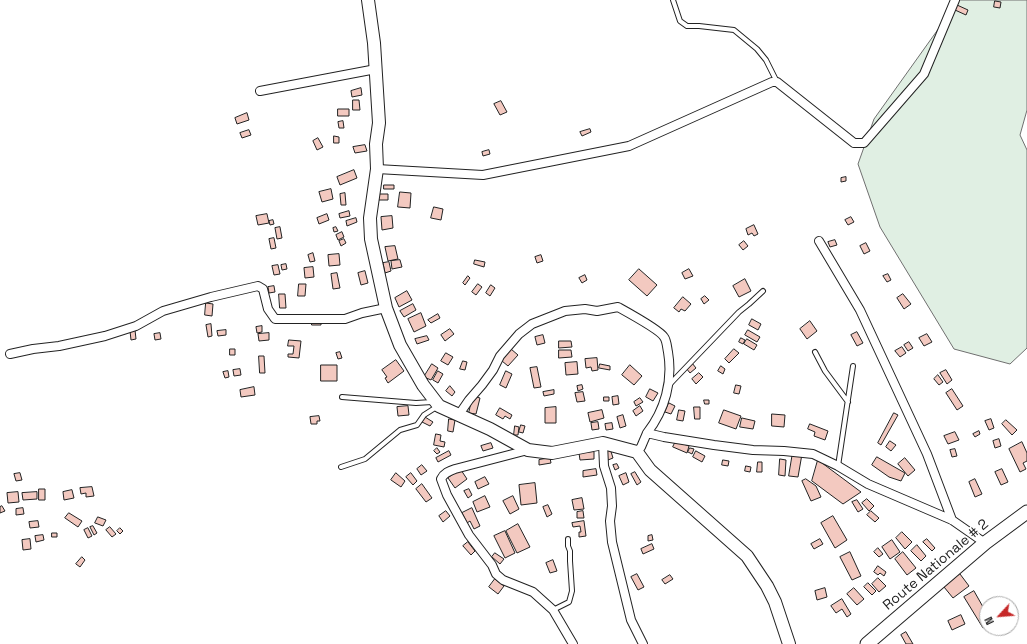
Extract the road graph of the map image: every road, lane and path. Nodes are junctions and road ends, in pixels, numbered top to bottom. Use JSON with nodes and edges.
{"nodes":[{"id":1,"x":368,"y":0,"type":"edge"},
{"id":2,"x":673,"y":0,"type":"edge"},
{"id":3,"x":955,"y":0,"type":"edge"},
{"id":4,"x":376,"y":69,"type":"junction"},
{"id":5,"x":777,"y":82,"type":"junction"},
{"id":6,"x":260,"y":91,"type":"dead end"},
{"id":7,"x":377,"y":169,"type":"junction"},
{"id":8,"x":819,"y":242,"type":"dead end"},
{"id":9,"x":763,"y":291,"type":"dead end"},
{"id":10,"x":386,"y":308,"type":"junction"},
{"id":11,"x":815,"y":352,"type":"dead end"},
{"id":12,"x":10,"y":354,"type":"dead end"},
{"id":13,"x":853,"y":366,"type":"dead end"},
{"id":14,"x":669,"y":384,"type":"junction"},
{"id":15,"x":342,"y":397,"type":"dead end"},
{"id":16,"x":848,"y":402,"type":"junction"},
{"id":17,"x":437,"y":404,"type":"junction"},
{"id":18,"x":458,"y":416,"type":"junction"},
{"id":19,"x":648,"y":433,"type":"junction"},
{"id":20,"x":602,"y":443,"type":"junction"},
{"id":21,"x":528,"y":450,"type":"junction"},
{"id":22,"x":637,"y":452,"type":"junction"},
{"id":23,"x":838,"y":466,"type":"junction"},
{"id":24,"x":341,"y":467,"type":"dead end"},
{"id":25,"x":1027,"y":512,"type":"edge"},
{"id":26,"x":952,"y":520,"type":"junction"},
{"id":27,"x":568,"y":539,"type":"dead end"},
{"id":28,"x":985,"y":543,"type":"junction"},
{"id":29,"x":552,"y":610,"type":"junction"},
{"id":30,"x":573,"y":644,"type":"edge"},
{"id":31,"x":643,"y":644,"type":"edge"},
{"id":32,"x":789,"y":644,"type":"edge"},
{"id":33,"x":867,"y":644,"type":"edge"}],
"edges":[{"from":1,"to":4,"type":"street"},
{"from":2,"to":5,"type":"lane"},
{"from":3,"to":5,"type":"street"},
{"from":4,"to":6,"type":"street"},
{"from":4,"to":7,"type":"street"},
{"from":5,"to":7,"type":"street"},
{"from":7,"to":10,"type":"street"},
{"from":8,"to":26,"type":"street"},
{"from":9,"to":14,"type":"lane"},
{"from":10,"to":12,"type":"street"},
{"from":10,"to":17,"type":"street"},
{"from":11,"to":16,"type":"lane"},
{"from":13,"to":16,"type":"lane"},
{"from":14,"to":18,"type":"street"},
{"from":14,"to":19,"type":"street"},
{"from":15,"to":17,"type":"lane"},
{"from":16,"to":23,"type":"lane"},
{"from":17,"to":18,"type":"street"},
{"from":17,"to":24,"type":"lane"},
{"from":18,"to":21,"type":"street"},
{"from":19,"to":22,"type":"street"},
{"from":19,"to":23,"type":"street"},
{"from":20,"to":21,"type":"street"},
{"from":20,"to":22,"type":"street"},
{"from":20,"to":31,"type":"street"},
{"from":21,"to":29,"type":"street"},
{"from":22,"to":32,"type":"street"},
{"from":23,"to":26,"type":"street"},
{"from":25,"to":28,"type":"main road","name":"Route Nationale # 2"},
{"from":26,"to":28,"type":"street"},
{"from":27,"to":29,"type":"lane"},
{"from":28,"to":33,"type":"main road","name":"Route Nationale # 2"},
{"from":29,"to":30,"type":"street"}]}
